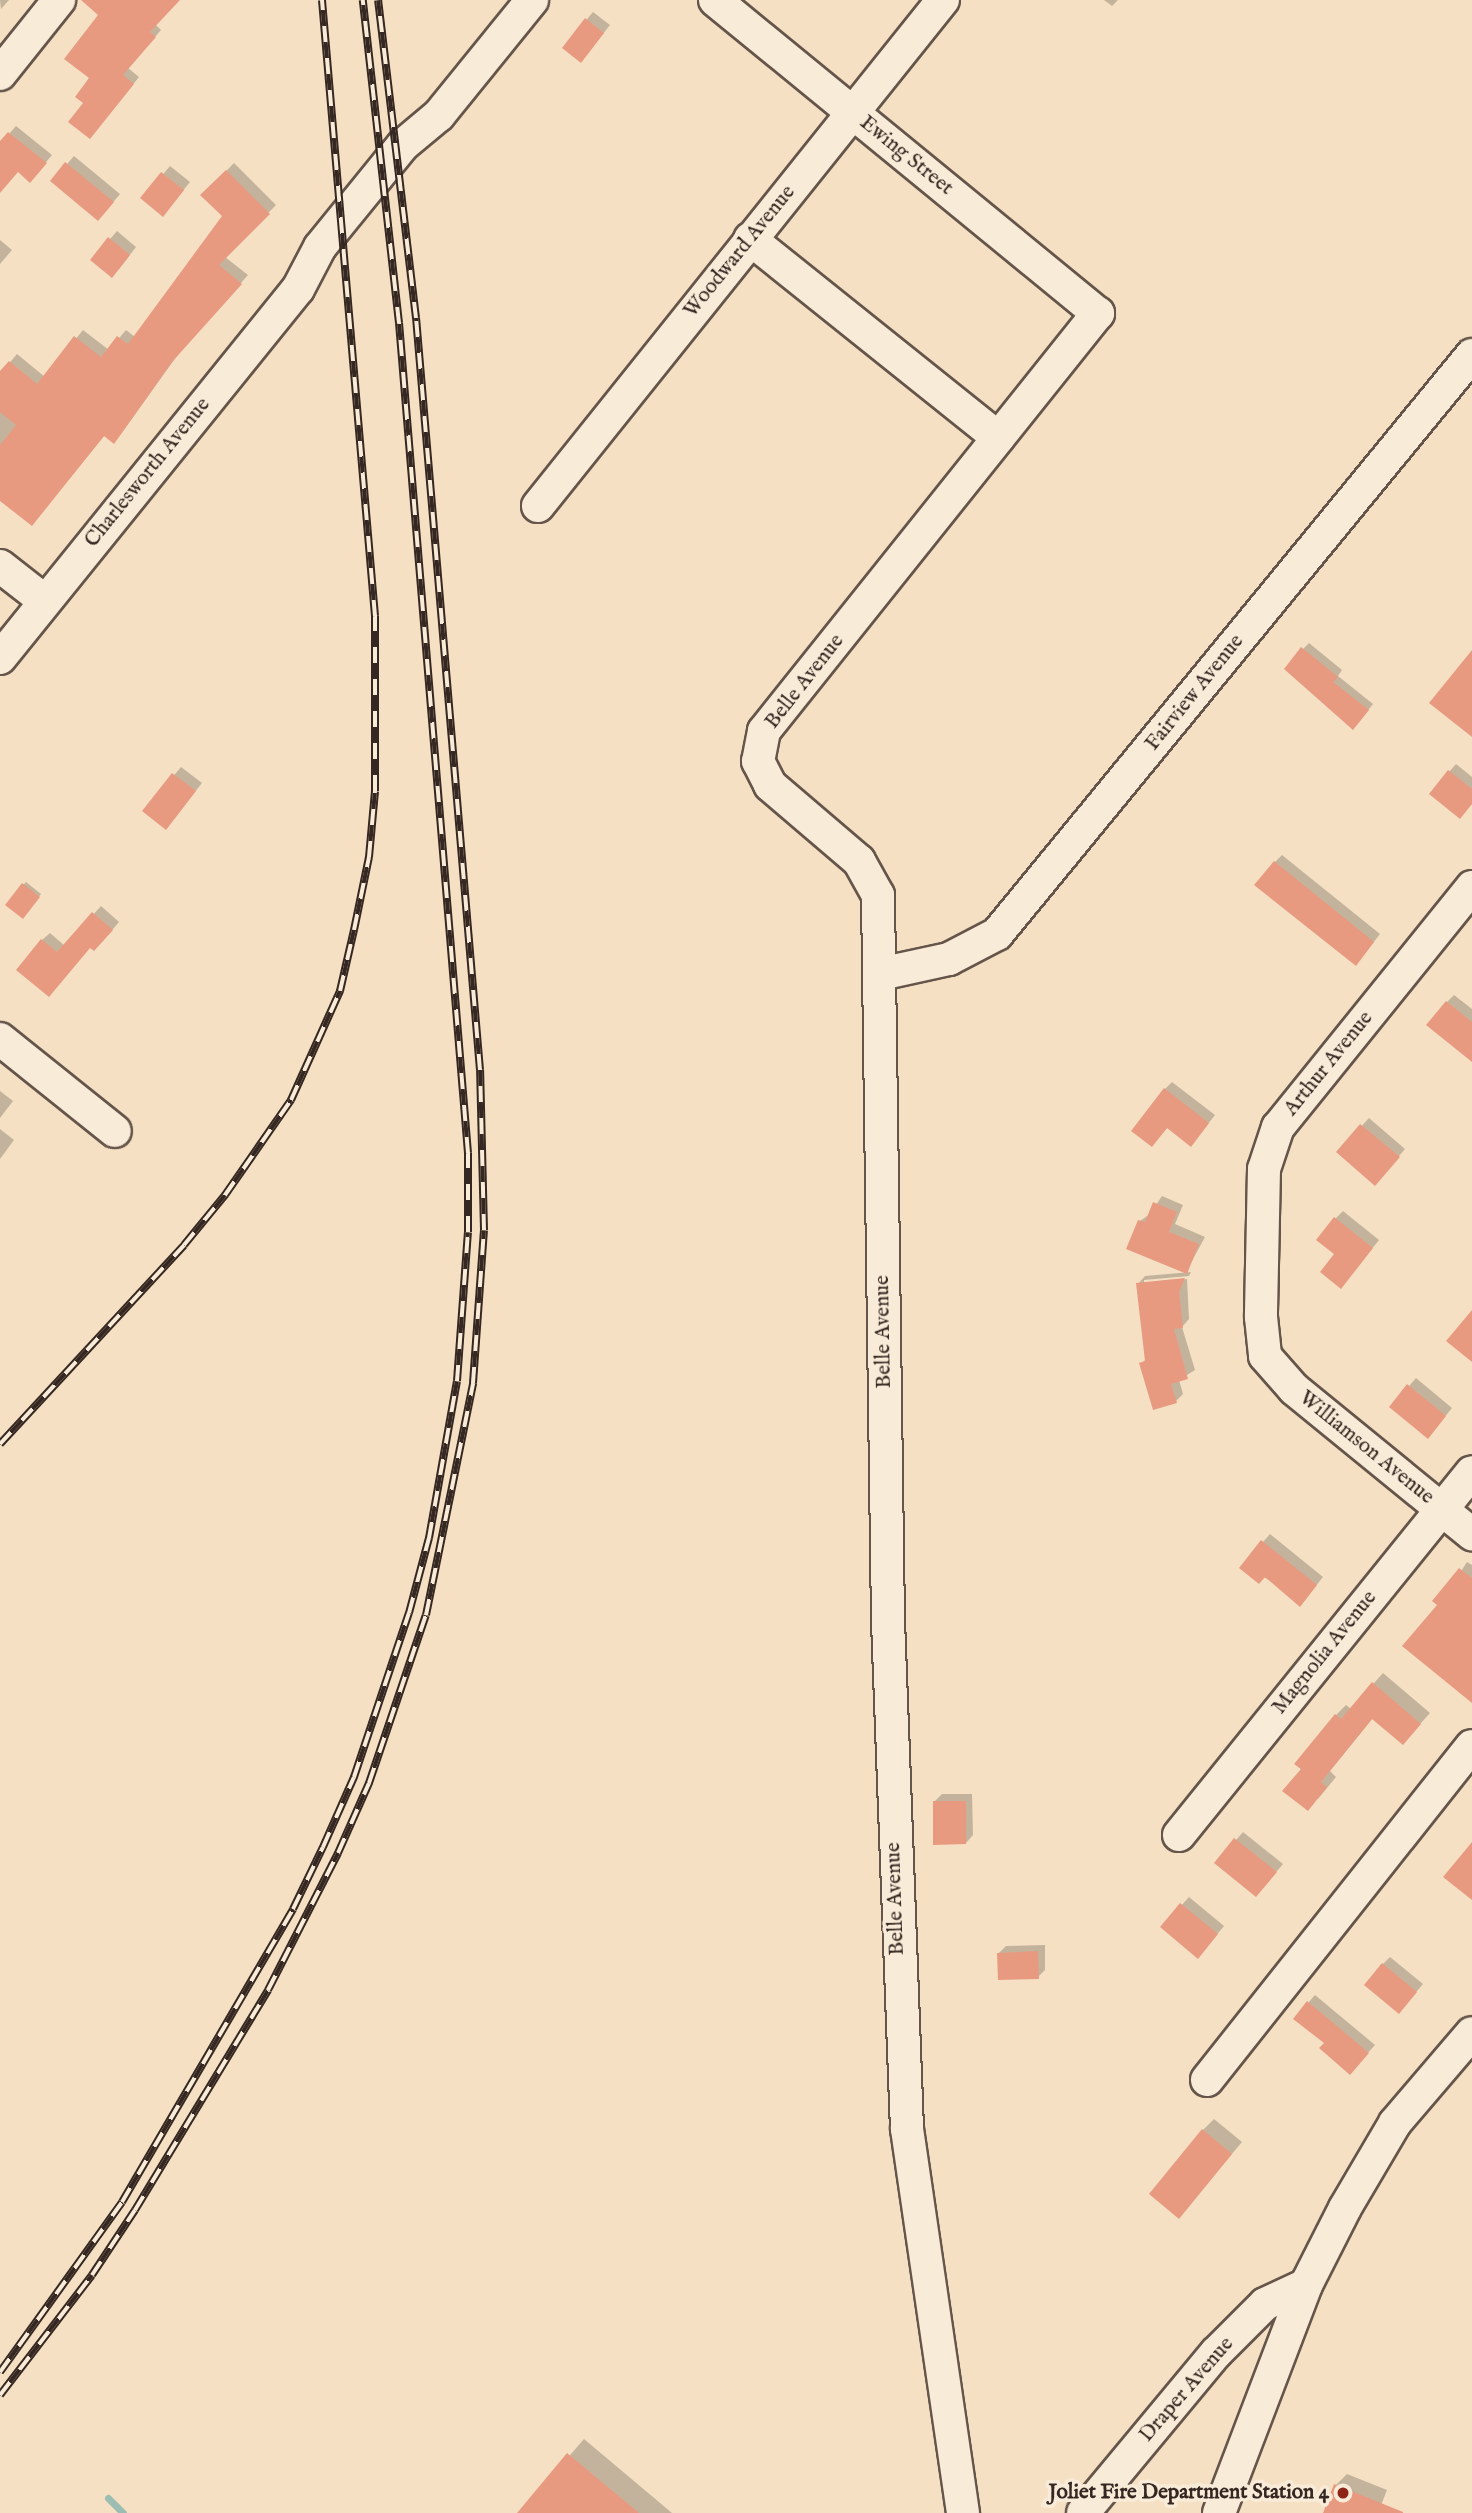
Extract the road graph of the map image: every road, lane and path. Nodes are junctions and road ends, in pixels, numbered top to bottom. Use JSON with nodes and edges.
{"nodes":[{"id":1,"x":59,"y":0,"type":"edge"},
{"id":2,"x":532,"y":0,"type":"edge"},
{"id":3,"x":715,"y":0,"type":"edge"},
{"id":4,"x":943,"y":0,"type":"edge"},
{"id":5,"x":0,"y":74,"type":"edge"},
{"id":6,"x":851,"y":112,"type":"junction"},
{"id":7,"x":750,"y":239,"type":"junction"},
{"id":8,"x":1098,"y":313,"type":"joint"},
{"id":9,"x":1472,"y":355,"type":"edge"},
{"id":10,"x":998,"y":438,"type":"junction"},
{"id":11,"x":538,"y":506,"type":"dead end"},
{"id":12,"x":0,"y":566,"type":"edge"},
{"id":13,"x":45,"y":601,"type":"junction"},
{"id":14,"x":0,"y":658,"type":"edge"},
{"id":15,"x":1472,"y":887,"type":"edge"},
{"id":16,"x":880,"y":974,"type":"junction"},
{"id":17,"x":0,"y":1039,"type":"edge"},
{"id":18,"x":115,"y":1131,"type":"dead end"},
{"id":19,"x":1265,"y":1356,"type":"joint"},
{"id":20,"x":1472,"y":1472,"type":"edge"},
{"id":21,"x":1441,"y":1510,"type":"junction"},
{"id":22,"x":1472,"y":1534,"type":"edge"},
{"id":23,"x":1472,"y":1746,"type":"edge"},
{"id":24,"x":1179,"y":1835,"type":"dead end"},
{"id":25,"x":1472,"y":2033,"type":"edge"},
{"id":26,"x":1207,"y":2080,"type":"dead end"},
{"id":27,"x":1306,"y":2286,"type":"junction"},
{"id":28,"x":963,"y":2513,"type":"edge"},
{"id":29,"x":1083,"y":2513,"type":"edge"},
{"id":30,"x":1219,"y":2513,"type":"edge"}],
"edges":[{"from":1,"to":5,"type":"street"},
{"from":2,"to":13,"type":"street","name":"Charlesworth Avenue"},
{"from":3,"to":6,"type":"street","name":"Ewing Street"},
{"from":4,"to":6,"type":"street","name":"Woodward Avenue"},
{"from":6,"to":7,"type":"street","name":"Woodward Avenue"},
{"from":6,"to":8,"type":"street","name":"Ewing Street"},
{"from":7,"to":10,"type":"street"},
{"from":7,"to":11,"type":"street","name":"Woodward Avenue"},
{"from":8,"to":10,"type":"street","name":"Belle Avenue"},
{"from":9,"to":16,"type":"street","name":"Fairview Avenue"},
{"from":10,"to":16,"type":"street","name":"Belle Avenue"},
{"from":12,"to":13,"type":"street"},
{"from":13,"to":14,"type":"street","name":"Charlesworth Avenue"},
{"from":15,"to":19,"type":"street","name":"Arthur Avenue"},
{"from":16,"to":28,"type":"street","name":"Belle Avenue"},
{"from":17,"to":18,"type":"street"},
{"from":19,"to":21,"type":"street","name":"Williamson Avenue"},
{"from":20,"to":21,"type":"street","name":"Magnolia Avenue"},
{"from":21,"to":22,"type":"street","name":"Williamson Avenue"},
{"from":21,"to":24,"type":"street","name":"Magnolia Avenue"},
{"from":23,"to":26,"type":"street"},
{"from":25,"to":27,"type":"street"},
{"from":27,"to":29,"type":"street","name":"Draper Avenue"},
{"from":27,"to":30,"type":"street"}]}
